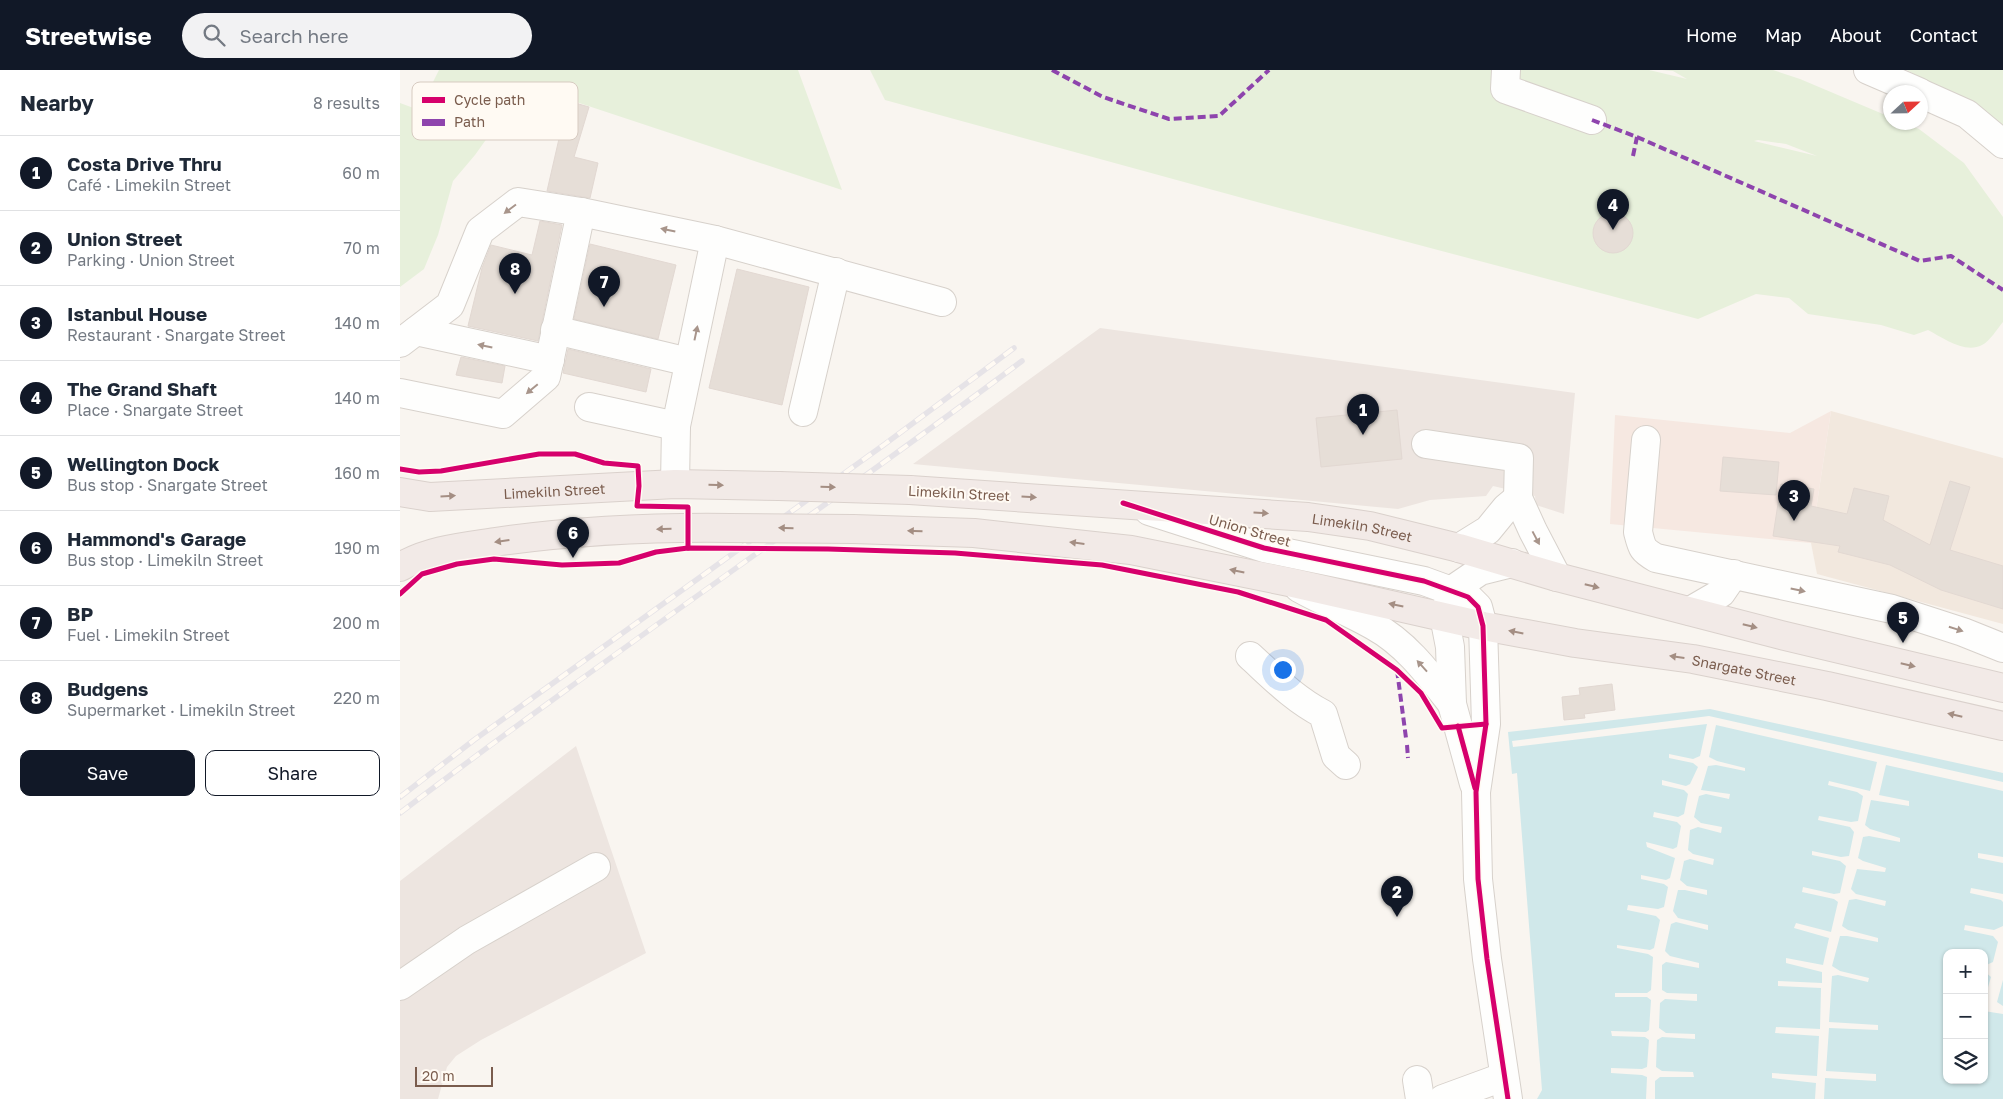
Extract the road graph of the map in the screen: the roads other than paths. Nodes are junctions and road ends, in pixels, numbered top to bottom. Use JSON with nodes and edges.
{"nodes":[{"id":1,"x":1506,"y":70,"type":"edge"},
{"id":2,"x":1868,"y":70,"type":"edge"},
{"id":3,"x":1902,"y":85,"type":"edge"},
{"id":4,"x":1928,"y":96,"type":"edge"},
{"id":5,"x":1592,"y":120,"type":"dead end"},
{"id":6,"x":2003,"y":144,"type":"edge"},
{"id":7,"x":581,"y":212,"type":"junction"},
{"id":8,"x":716,"y":240,"type":"junction"},
{"id":9,"x":836,"y":272,"type":"junction"},
{"id":10,"x":942,"y":302,"type":"dead end"},
{"id":11,"x":555,"y":330,"type":"junction"},
{"id":12,"x":408,"y":337,"type":"edge"},
{"id":13,"x":550,"y":360,"type":"junction"},
{"id":14,"x":690,"y":362,"type":"junction"},
{"id":15,"x":400,"y":393,"type":"edge"},
{"id":16,"x":589,"y":407,"type":"dead end"},
{"id":17,"x":803,"y":412,"type":"dead end"},
{"id":18,"x":676,"y":426,"type":"junction"},
{"id":19,"x":1646,"y":440,"type":"dead end"},
{"id":20,"x":1426,"y":444,"type":"dead end"},
{"id":21,"x":675,"y":484,"type":"junction"},
{"id":22,"x":400,"y":492,"type":"edge"},
{"id":23,"x":1518,"y":498,"type":"junction"},
{"id":24,"x":1123,"y":503,"type":"junction"},
{"id":25,"x":1459,"y":548,"type":"junction"},
{"id":26,"x":1512,"y":563,"type":"junction"},
{"id":27,"x":400,"y":567,"type":"edge"},
{"id":28,"x":1734,"y":574,"type":"junction"},
{"id":29,"x":1557,"y":577,"type":"junction"},
{"id":30,"x":1289,"y":582,"type":"junction"},
{"id":31,"x":1452,"y":590,"type":"junction"},
{"id":32,"x":1690,"y":611,"type":"junction"},
{"id":33,"x":1444,"y":616,"type":"junction"},
{"id":34,"x":1483,"y":626,"type":"junction"},
{"id":35,"x":2003,"y":648,"type":"edge"},
{"id":36,"x":1250,"y":656,"type":"dead end"},
{"id":37,"x":2003,"y":688,"type":"edge"},
{"id":38,"x":1452,"y":704,"type":"junction"},
{"id":39,"x":2003,"y":726,"type":"edge"},
{"id":40,"x":1346,"y":765,"type":"dead end"},
{"id":41,"x":1476,"y":792,"type":"junction"},
{"id":42,"x":596,"y":868,"type":"dead end"},
{"id":43,"x":400,"y":986,"type":"edge"},
{"id":44,"x":1505,"y":1088,"type":"edge"},
{"id":45,"x":1443,"y":1099,"type":"edge"}],
"edges":[{"from":1,"to":5,"type":"street"},
{"from":2,"to":3,"type":"street"},
{"from":4,"to":6,"type":"street"},
{"from":8,"to":7,"type":"street","one_way":true},
{"from":7,"to":11,"type":"street"},
{"from":7,"to":12,"type":"street","one_way":true},
{"from":8,"to":9,"type":"street"},
{"from":14,"to":8,"type":"street","one_way":true},
{"from":9,"to":10,"type":"street"},
{"from":9,"to":17,"type":"street"},
{"from":11,"to":13,"type":"street"},
{"from":11,"to":14,"type":"street"},
{"from":13,"to":12,"type":"street","one_way":true},
{"from":13,"to":15,"type":"street","one_way":true},
{"from":14,"to":18,"type":"street"},
{"from":16,"to":18,"type":"street"},
{"from":18,"to":21,"type":"street"},
{"from":19,"to":28,"type":"street"},
{"from":20,"to":23,"type":"street"},
{"from":22,"to":21,"type":"highway","name":"Limekiln Street","one_way":true},
{"from":21,"to":24,"type":"highway","name":"Limekiln Street","one_way":true,"bridge":true},
{"from":23,"to":25,"type":"street"},
{"from":23,"to":29,"type":"street","one_way":true},
{"from":24,"to":25,"type":"highway","name":"Limekiln Street","one_way":true},
{"from":24,"to":31,"type":"street","name":"Union Street"},
{"from":25,"to":26,"type":"highway","name":"Limekiln Street"},
{"from":26,"to":29,"type":"highway"},
{"from":26,"to":31,"type":"street"},
{"from":30,"to":27,"type":"highway","one_way":true,"bridge":true},
{"from":28,"to":32,"type":"street"},
{"from":28,"to":35,"type":"street","one_way":true},
{"from":29,"to":32,"type":"highway","one_way":true},
{"from":33,"to":30,"type":"highway","one_way":true},
{"from":38,"to":30,"type":"street","name":"Union Street","one_way":true},
{"from":31,"to":33,"type":"street","name":"Union Street"},
{"from":31,"to":34,"type":"street","name":"Union Street"},
{"from":32,"to":37,"type":"highway","one_way":true},
{"from":33,"to":34,"type":"highway","name":"Snargate Street"},
{"from":33,"to":38,"type":"street","name":"Union Street"},
{"from":39,"to":34,"type":"highway","name":"Snargate Street","one_way":true},
{"from":34,"to":41,"type":"street","name":"Union Street"},
{"from":36,"to":40,"type":"street"},
{"from":38,"to":41,"type":"street","name":"Union Street"},
{"from":41,"to":44,"type":"street","name":"Union Street"},
{"from":42,"to":43,"type":"street"},
{"from":44,"to":45,"type":"street"}]}
